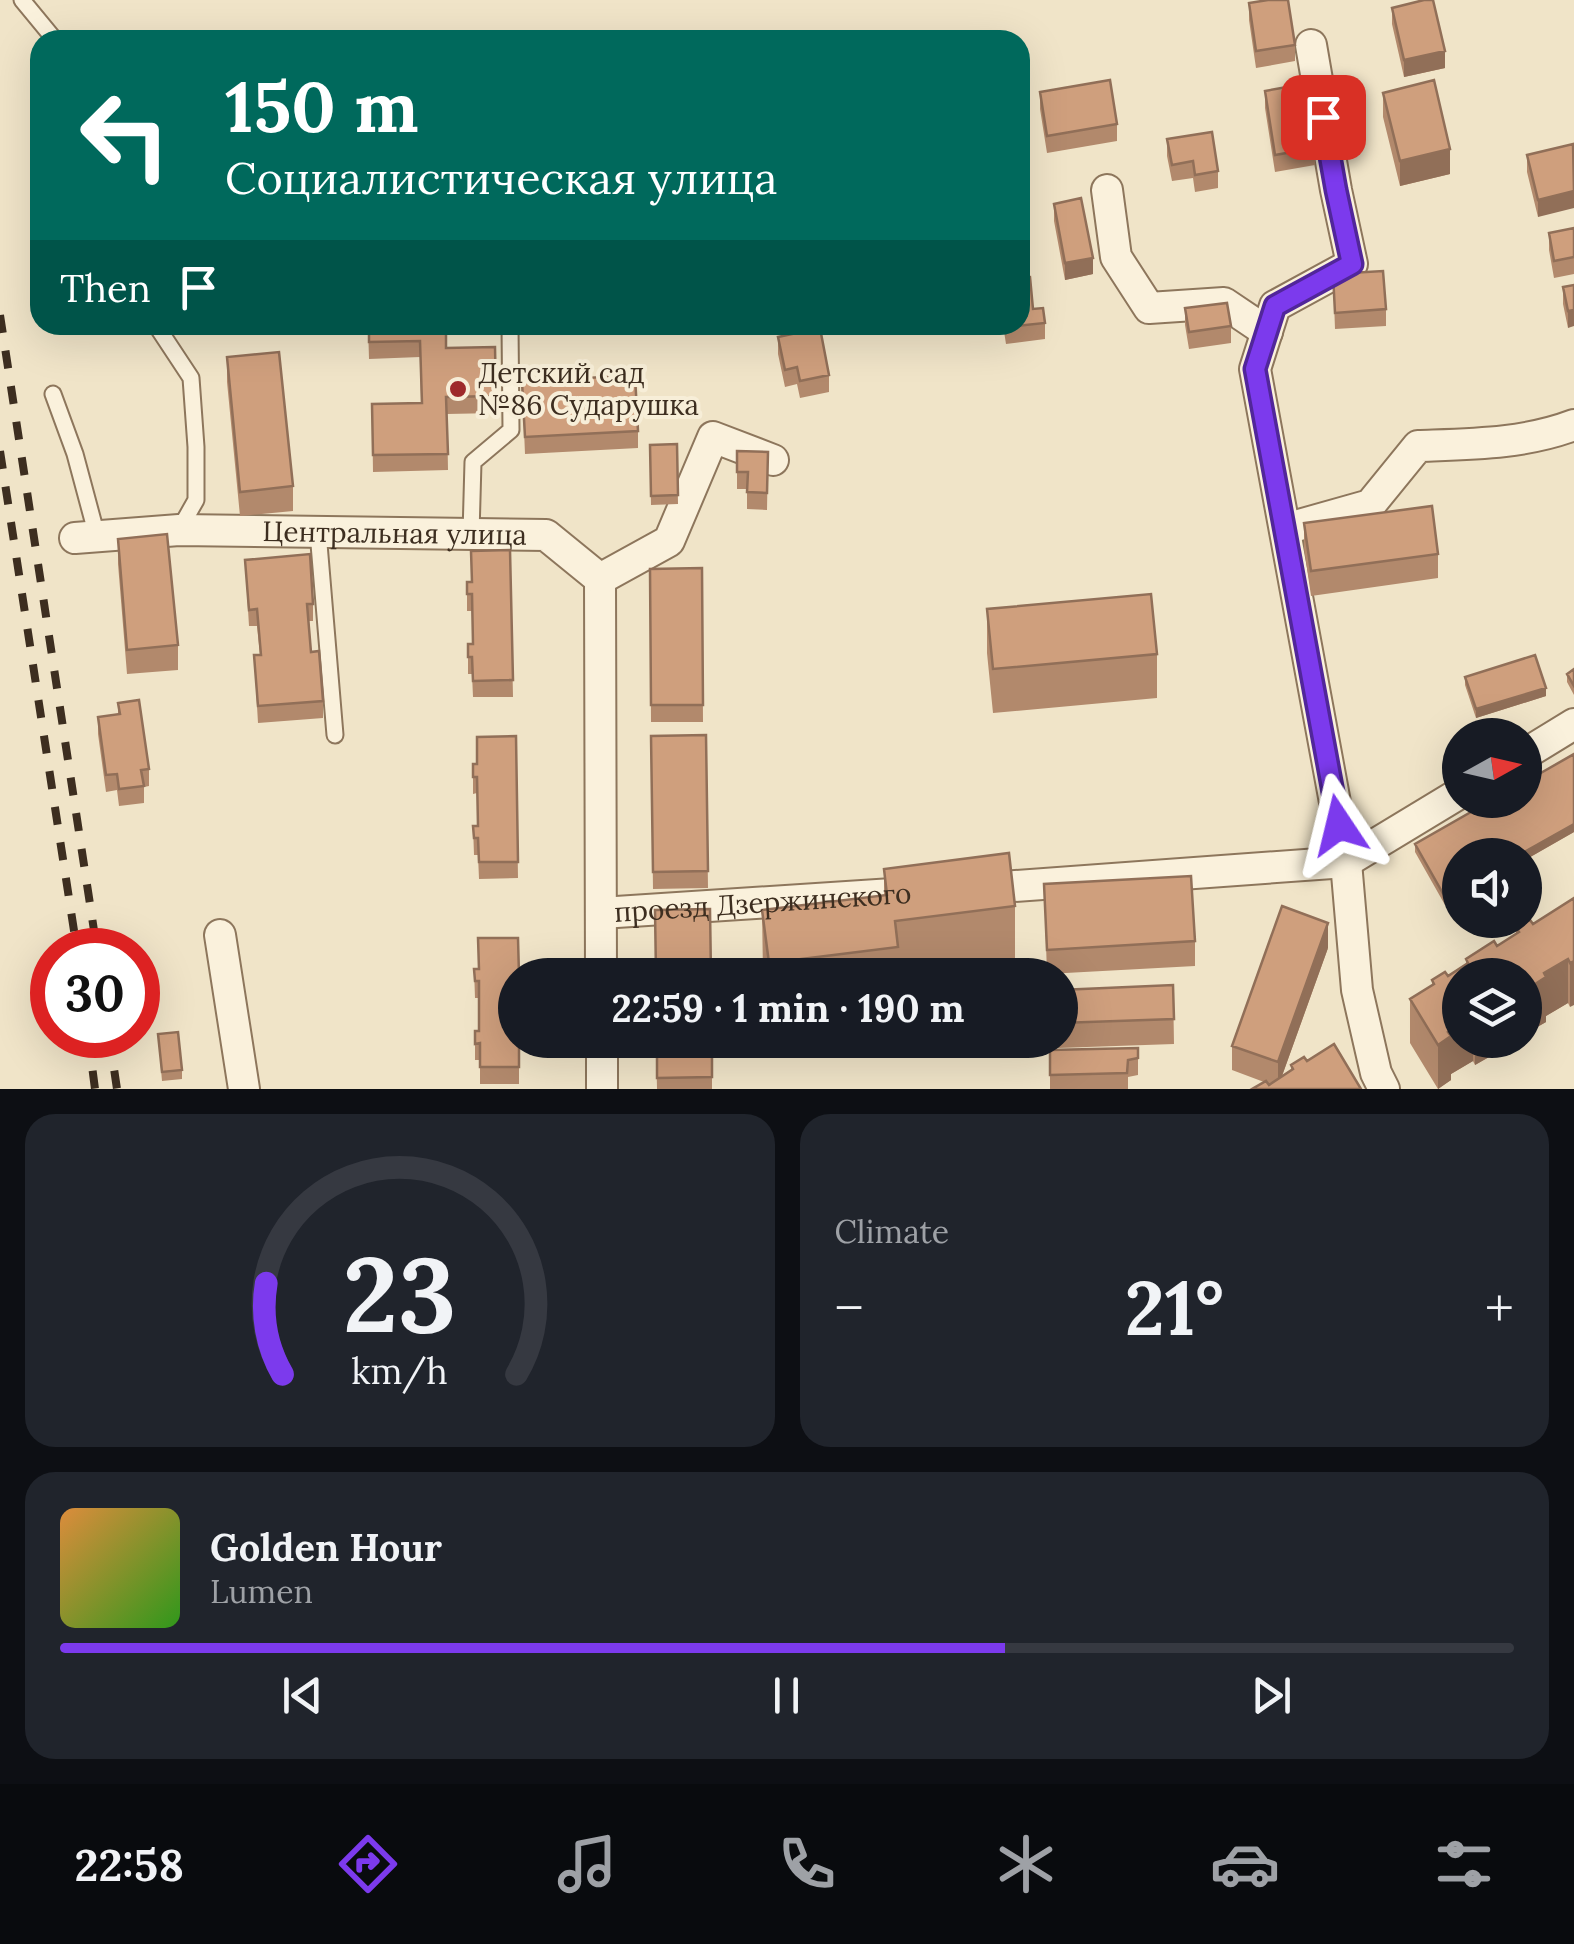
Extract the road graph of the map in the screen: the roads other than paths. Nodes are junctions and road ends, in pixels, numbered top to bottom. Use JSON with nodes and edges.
{"nodes":[{"id":1,"x":22,"y":0,"type":"edge"},
{"id":2,"x":47,"y":30,"type":"edge"},
{"id":3,"x":1311,"y":45,"type":"dead end"},
{"id":4,"x":1107,"y":190,"type":"dead end"},
{"id":5,"x":1267,"y":332,"type":"junction"},
{"id":6,"x":162,"y":335,"type":"edge"},
{"id":7,"x":510,"y":335,"type":"edge"},
{"id":8,"x":53,"y":394,"type":"dead end"},
{"id":9,"x":1574,"y":425,"type":"edge"},
{"id":10,"x":773,"y":460,"type":"dead end"},
{"id":11,"x":1284,"y":528,"type":"junction"},
{"id":12,"x":179,"y":530,"type":"junction"},
{"id":13,"x":318,"y":532,"type":"junction"},
{"id":14,"x":470,"y":534,"type":"junction"},
{"id":15,"x":86,"y":537,"type":"joint"},
{"id":16,"x":600,"y":579,"type":"junction"},
{"id":17,"x":1574,"y":724,"type":"edge"},
{"id":18,"x":335,"y":735,"type":"dead end"},
{"id":19,"x":1542,"y":744,"type":"edge"},
{"id":20,"x":1442,"y":804,"type":"edge"},
{"id":21,"x":1346,"y":862,"type":"junction"},
{"id":22,"x":601,"y":913,"type":"junction"},
{"id":23,"x":220,"y":935,"type":"dead end"},
{"id":24,"x":602,"y":958,"type":"edge"},
{"id":25,"x":602,"y":1058,"type":"edge"},
{"id":26,"x":244,"y":1089,"type":"edge"},
{"id":27,"x":602,"y":1089,"type":"edge"},
{"id":28,"x":1384,"y":1089,"type":"edge"}],
"edges":[{"from":1,"to":2,"type":"lane"},
{"from":3,"to":5,"type":"street"},
{"from":4,"to":5,"type":"street"},
{"from":5,"to":11,"type":"street"},
{"from":6,"to":12,"type":"lane"},
{"from":7,"to":14,"type":"lane"},
{"from":8,"to":15,"type":"lane"},
{"from":9,"to":11,"type":"street"},
{"from":10,"to":16,"type":"street"},
{"from":11,"to":21,"type":"street"},
{"from":12,"to":13,"type":"street","name":"Центральная улица"},
{"from":12,"to":15,"type":"street","name":"Центральная улица"},
{"from":13,"to":14,"type":"street","name":"Центральная улица"},
{"from":13,"to":18,"type":"lane"},
{"from":14,"to":16,"type":"street","name":"Центральная улица"},
{"from":16,"to":22,"type":"street"},
{"from":17,"to":19,"type":"street"},
{"from":20,"to":21,"type":"street"},
{"from":21,"to":22,"type":"street","name":"проезд Дзержинского"},
{"from":21,"to":28,"type":"street"},
{"from":22,"to":24,"type":"street"},
{"from":23,"to":26,"type":"street"},
{"from":25,"to":27,"type":"street"}]}
